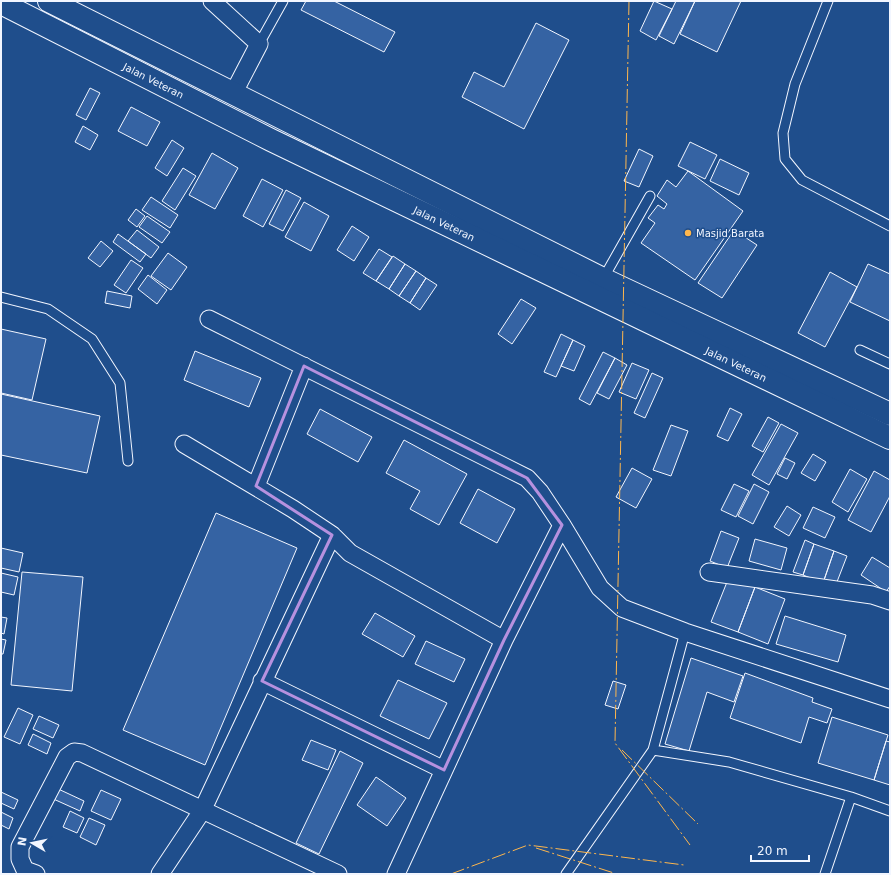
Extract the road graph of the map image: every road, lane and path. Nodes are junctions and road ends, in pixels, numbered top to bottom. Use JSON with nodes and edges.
{"nodes":[{"id":1,"x":49,"y":1,"type":"edge"},
{"id":2,"x":212,"y":1,"type":"edge"},
{"id":3,"x":283,"y":1,"type":"edge"},
{"id":4,"x":828,"y":1,"type":"edge"},
{"id":5,"x":1,"y":3,"type":"edge"},
{"id":6,"x":259,"y":44,"type":"junction"},
{"id":7,"x":233,"y":94,"type":"junction"},
{"id":8,"x":650,"y":196,"type":"dead end"},
{"id":9,"x":890,"y":226,"type":"edge"},
{"id":10,"x":603,"y":279,"type":"junction"},
{"id":11,"x":1,"y":298,"type":"edge"},
{"id":12,"x":209,"y":319,"type":"dead end"},
{"id":13,"x":860,"y":350,"type":"dead end"},
{"id":14,"x":890,"y":364,"type":"edge"},
{"id":15,"x":304,"y":366,"type":"junction"},
{"id":16,"x":890,"y":414,"type":"edge"},
{"id":17,"x":890,"y":438,"type":"edge"},
{"id":18,"x":184,"y":444,"type":"dead end"},
{"id":19,"x":128,"y":461,"type":"dead end"},
{"id":20,"x":256,"y":486,"type":"junction"},
{"id":21,"x":562,"y":525,"type":"junction"},
{"id":22,"x":332,"y":535,"type":"junction"},
{"id":23,"x":709,"y":572,"type":"dead end"},
{"id":24,"x":890,"y":601,"type":"edge"},
{"id":25,"x":685,"y":632,"type":"junction"},
{"id":26,"x":504,"y":640,"type":"junction"},
{"id":27,"x":262,"y":680,"type":"junction"},
{"id":28,"x":890,"y":699,"type":"edge"},
{"id":29,"x":653,"y":750,"type":"junction"},
{"id":30,"x":444,"y":770,"type":"junction"},
{"id":31,"x":851,"y":796,"type":"junction"},
{"id":32,"x":202,"y":810,"type":"junction"},
{"id":33,"x":890,"y":811,"type":"edge"},
{"id":34,"x":36,"y":874,"type":"edge"},
{"id":35,"x":160,"y":874,"type":"edge"},
{"id":36,"x":338,"y":874,"type":"edge"},
{"id":37,"x":396,"y":874,"type":"edge"},
{"id":38,"x":566,"y":874,"type":"edge"},
{"id":39,"x":826,"y":874,"type":"edge"}],
"edges":[{"from":1,"to":7,"type":"highway","name":"Jalan Veteran"},
{"from":2,"to":6,"type":"street"},
{"from":3,"to":6,"type":"lane"},
{"from":4,"to":9,"type":"lane"},
{"from":5,"to":17,"type":"highway","name":"Jalan Veteran"},
{"from":6,"to":7,"type":"street"},
{"from":7,"to":10,"type":"highway","name":"Jalan Veteran"},
{"from":8,"to":10,"type":"lane"},
{"from":10,"to":16,"type":"highway","name":"Jalan Veteran"},
{"from":11,"to":19,"type":"lane"},
{"from":12,"to":15,"type":"street"},
{"from":13,"to":14,"type":"lane"},
{"from":15,"to":20,"type":"street"},
{"from":15,"to":21,"type":"street"},
{"from":18,"to":20,"type":"street"},
{"from":20,"to":22,"type":"street"},
{"from":21,"to":25,"type":"street"},
{"from":21,"to":26,"type":"street"},
{"from":22,"to":26,"type":"street"},
{"from":22,"to":27,"type":"street"},
{"from":23,"to":24,"type":"street"},
{"from":25,"to":28,"type":"street"},
{"from":25,"to":29,"type":"lane"},
{"from":26,"to":30,"type":"street"},
{"from":27,"to":30,"type":"street"},
{"from":27,"to":32,"type":"street"},
{"from":29,"to":31,"type":"lane"},
{"from":29,"to":38,"type":"lane"},
{"from":30,"to":37,"type":"street"},
{"from":31,"to":33,"type":"lane"},
{"from":31,"to":39,"type":"lane"},
{"from":32,"to":34,"type":"street"},
{"from":32,"to":35,"type":"street"},
{"from":32,"to":36,"type":"street"}]}
